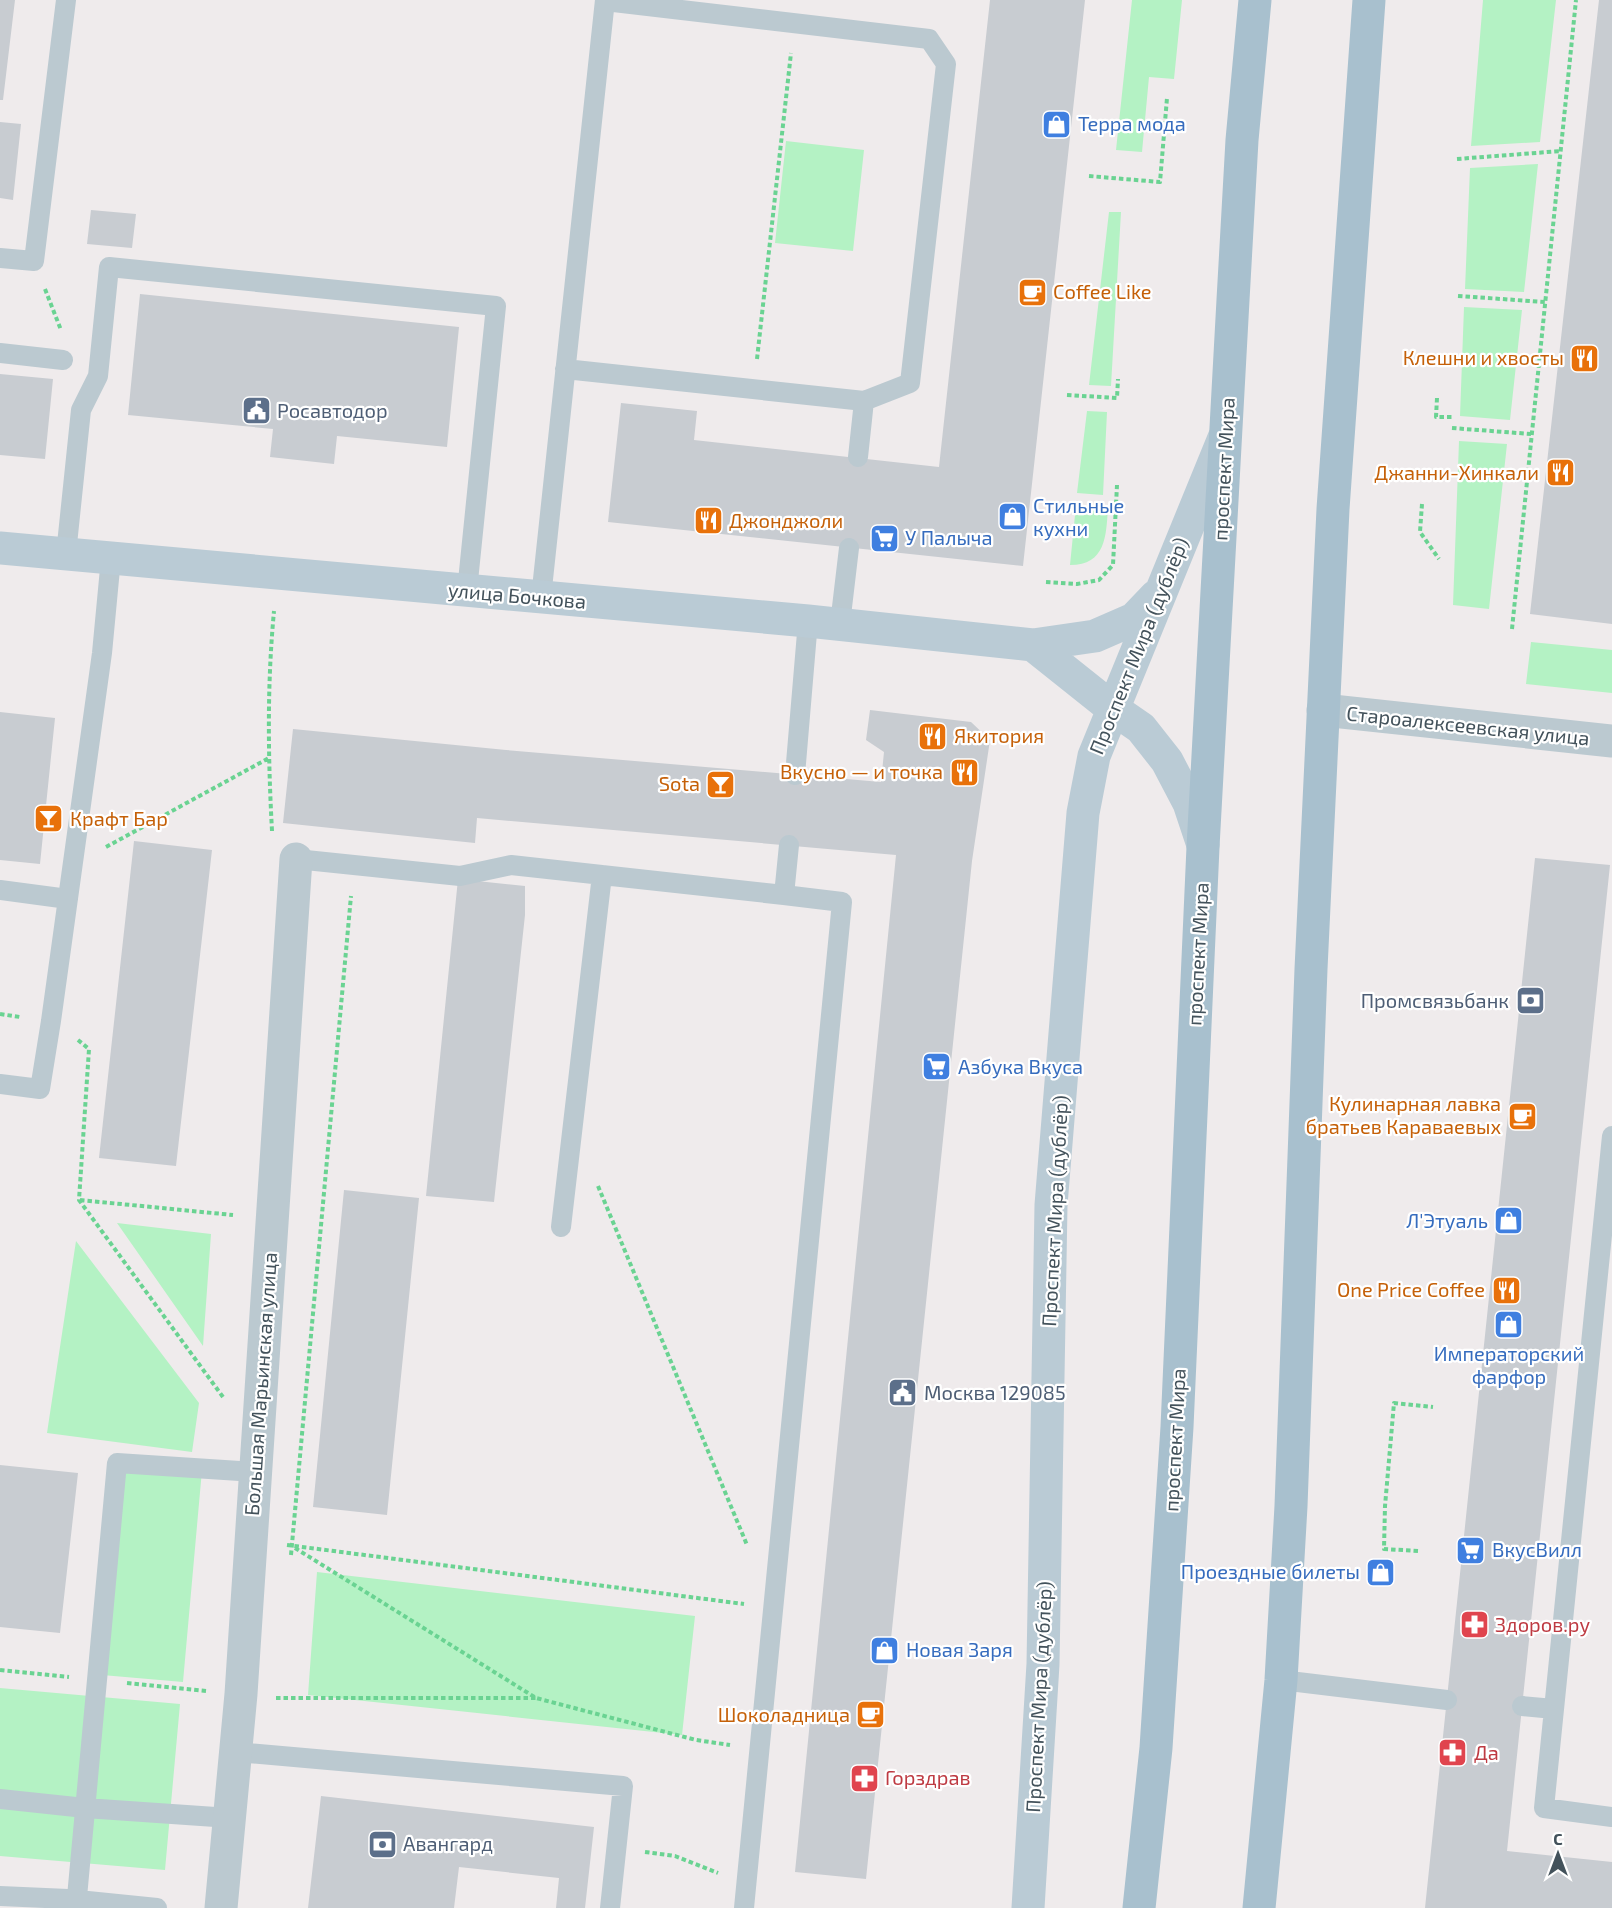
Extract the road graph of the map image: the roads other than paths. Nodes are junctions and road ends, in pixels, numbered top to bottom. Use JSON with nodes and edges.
{"nodes":[{"id":1,"x":66,"y":0,"type":"edge"},
{"id":2,"x":1256,"y":0,"type":"edge"},
{"id":3,"x":1369,"y":0,"type":"edge"},
{"id":4,"x":605,"y":1,"type":"edge"},
{"id":5,"x":0,"y":258,"type":"edge"},
{"id":6,"x":0,"y":353,"type":"edge"},
{"id":7,"x":63,"y":360,"type":"dead end"},
{"id":8,"x":565,"y":369,"type":"junction"},
{"id":9,"x":864,"y":401,"type":"junction"},
{"id":10,"x":1225,"y":434,"type":"junction"},
{"id":11,"x":858,"y":457,"type":"dead end"},
{"id":12,"x":0,"y":548,"type":"edge"},
{"id":13,"x":849,"y":548,"type":"dead end"},
{"id":14,"x":66,"y":555,"type":"junction"},
{"id":15,"x":111,"y":558,"type":"junction"},
{"id":16,"x":467,"y":591,"type":"junction"},
{"id":17,"x":1160,"y":591,"type":"junction"},
{"id":18,"x":541,"y":598,"type":"junction"},
{"id":19,"x":808,"y":621,"type":"junction"},
{"id":20,"x":840,"y":624,"type":"junction"},
{"id":21,"x":1034,"y":645,"type":"junction"},
{"id":22,"x":1112,"y":708,"type":"junction"},
{"id":23,"x":1323,"y":710,"type":"junction"},
{"id":24,"x":1612,"y":741,"type":"edge"},
{"id":25,"x":795,"y":775,"type":"dead end"},
{"id":26,"x":789,"y":845,"type":"dead end"},
{"id":27,"x":1203,"y":847,"type":"junction"},
{"id":28,"x":296,"y":860,"type":"joint"},
{"id":29,"x":602,"y":875,"type":"junction"},
{"id":30,"x":0,"y":890,"type":"edge"},
{"id":31,"x":784,"y":895,"type":"junction"},
{"id":32,"x":68,"y":899,"type":"junction"},
{"id":33,"x":0,"y":1084,"type":"edge"},
{"id":34,"x":1612,"y":1136,"type":"edge"},
{"id":35,"x":561,"y":1227,"type":"dead end"},
{"id":36,"x":257,"y":1458,"type":"junction"},
{"id":37,"x":1281,"y":1680,"type":"junction"},
{"id":38,"x":1447,"y":1700,"type":"dead end"},
{"id":39,"x":1522,"y":1706,"type":"dead end"},
{"id":40,"x":1554,"y":1709,"type":"junction"},
{"id":41,"x":236,"y":1752,"type":"junction"},
{"id":42,"x":0,"y":1799,"type":"edge"},
{"id":43,"x":85,"y":1808,"type":"junction"},
{"id":44,"x":1612,"y":1817,"type":"edge"},
{"id":45,"x":230,"y":1818,"type":"junction"},
{"id":46,"x":0,"y":1896,"type":"edge"},
{"id":47,"x":76,"y":1905,"type":"edge"},
{"id":48,"x":157,"y":1908,"type":"edge"},
{"id":49,"x":221,"y":1908,"type":"edge"},
{"id":50,"x":610,"y":1908,"type":"edge"},
{"id":51,"x":744,"y":1908,"type":"edge"},
{"id":52,"x":1028,"y":1908,"type":"edge"},
{"id":53,"x":1139,"y":1908,"type":"edge"},
{"id":54,"x":1259,"y":1908,"type":"edge"}],
"edges":[{"from":1,"to":5,"type":"lane"},
{"from":2,"to":10,"type":"main road","name":"проспект Мира"},
{"from":3,"to":23,"type":"main road"},
{"from":4,"to":8,"type":"lane"},
{"from":4,"to":9,"type":"lane"},
{"from":6,"to":7,"type":"lane"},
{"from":8,"to":9,"type":"lane"},
{"from":8,"to":18,"type":"lane"},
{"from":9,"to":11,"type":"lane"},
{"from":10,"to":17,"type":"street","name":"Проспект Мира (дублёр)"},
{"from":10,"to":27,"type":"main road","name":"проспект Мира"},
{"from":12,"to":14,"type":"street","name":"улица Бочкова"},
{"from":13,"to":20,"type":"lane"},
{"from":14,"to":15,"type":"street","name":"улица Бочкова"},
{"from":14,"to":16,"type":"lane"},
{"from":15,"to":16,"type":"street","name":"улица Бочкова"},
{"from":15,"to":32,"type":"lane"},
{"from":16,"to":18,"type":"street","name":"улица Бочкова"},
{"from":17,"to":21,"type":"street","name":"улица Бочкова"},
{"from":17,"to":22,"type":"street","name":"Проспект Мира (дублёр)"},
{"from":18,"to":19,"type":"street","name":"улица Бочкова"},
{"from":19,"to":20,"type":"street","name":"улица Бочкова"},
{"from":19,"to":25,"type":"lane"},
{"from":20,"to":21,"type":"street","name":"улица Бочкова"},
{"from":21,"to":22,"type":"street"},
{"from":22,"to":27,"type":"street"},
{"from":22,"to":52,"type":"street","name":"Проспект Мира (дублёр)"},
{"from":23,"to":24,"type":"street","name":"Староалексеевская улица"},
{"from":23,"to":37,"type":"main road"},
{"from":26,"to":31,"type":"lane"},
{"from":27,"to":53,"type":"main road","name":"проспект Мира"},
{"from":28,"to":29,"type":"lane"},
{"from":28,"to":36,"type":"street","name":"Большая Марьинская улица"},
{"from":29,"to":31,"type":"lane"},
{"from":29,"to":35,"type":"lane"},
{"from":30,"to":32,"type":"lane"},
{"from":31,"to":51,"type":"lane"},
{"from":32,"to":33,"type":"lane"},
{"from":34,"to":40,"type":"lane"},
{"from":36,"to":41,"type":"street","name":"Большая Марьинская улица"},
{"from":36,"to":43,"type":"lane"},
{"from":37,"to":38,"type":"lane"},
{"from":37,"to":54,"type":"main road"},
{"from":39,"to":40,"type":"lane"},
{"from":40,"to":44,"type":"lane"},
{"from":41,"to":45,"type":"street","name":"Большая Марьинская улица"},
{"from":41,"to":50,"type":"lane"},
{"from":42,"to":43,"type":"lane"},
{"from":43,"to":45,"type":"lane"},
{"from":43,"to":47,"type":"lane"},
{"from":45,"to":49,"type":"street","name":"Большая Марьинская улица"},
{"from":46,"to":47,"type":"lane"},
{"from":47,"to":48,"type":"lane"}]}
